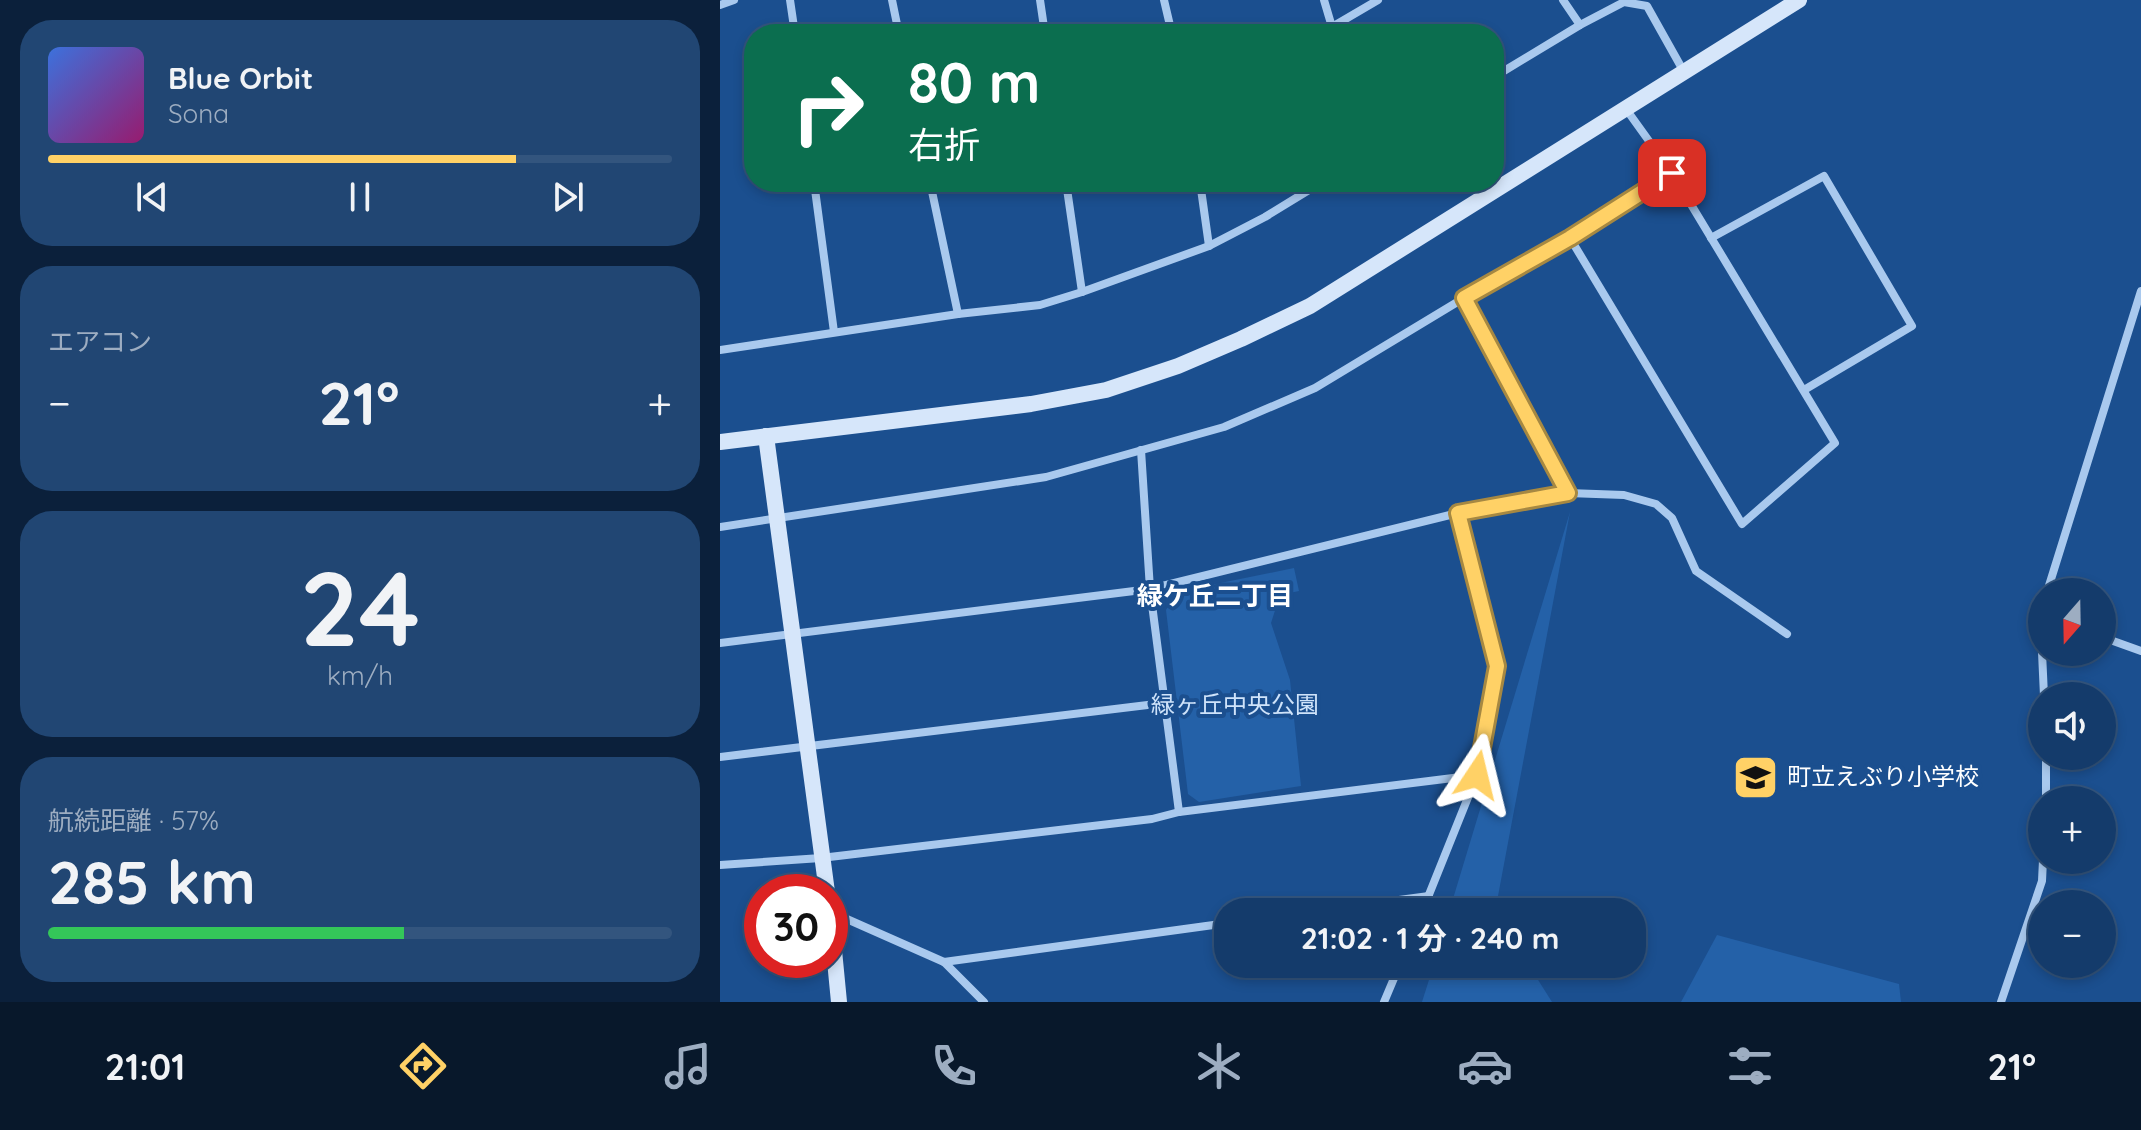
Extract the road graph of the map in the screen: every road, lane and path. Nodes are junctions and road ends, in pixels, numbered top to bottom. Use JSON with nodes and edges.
{"nodes":[{"id":1,"x":734,"y":0,"type":"edge"},
{"id":2,"x":790,"y":0,"type":"edge"},
{"id":3,"x":892,"y":0,"type":"edge"},
{"id":4,"x":1040,"y":0,"type":"edge"},
{"id":5,"x":1164,"y":0,"type":"edge"},
{"id":6,"x":1324,"y":0,"type":"edge"},
{"id":7,"x":1378,"y":0,"type":"edge"},
{"id":8,"x":1563,"y":0,"type":"edge"},
{"id":9,"x":1799,"y":0,"type":"edge"},
{"id":10,"x":720,"y":5,"type":"edge"},
{"id":11,"x":794,"y":24,"type":"edge"},
{"id":12,"x":897,"y":24,"type":"edge"},
{"id":13,"x":1044,"y":24,"type":"edge"},
{"id":14,"x":1170,"y":24,"type":"edge"},
{"id":15,"x":1331,"y":24,"type":"edge"},
{"id":16,"x":1337,"y":24,"type":"edge"},
{"id":17,"x":1580,"y":25,"type":"junction"},
{"id":18,"x":1504,"y":71,"type":"edge"},
{"id":19,"x":1684,"y":72,"type":"junction"},
{"id":20,"x":1626,"y":109,"type":"junction"},
{"id":21,"x":1672,"y":173,"type":"junction"},
{"id":22,"x":1504,"y":185,"type":"edge"},
{"id":23,"x":815,"y":192,"type":"edge"},
{"id":24,"x":932,"y":192,"type":"edge"},
{"id":25,"x":1067,"y":192,"type":"edge"},
{"id":26,"x":1201,"y":192,"type":"edge"},
{"id":27,"x":1306,"y":192,"type":"edge"},
{"id":28,"x":1493,"y":192,"type":"edge"},
{"id":29,"x":1570,"y":238,"type":"junction"},
{"id":30,"x":1711,"y":238,"type":"junction"},
{"id":31,"x":1209,"y":246,"type":"junction"},
{"id":32,"x":2141,"y":291,"type":"edge"},
{"id":33,"x":1082,"y":292,"type":"junction"},
{"id":34,"x":1464,"y":298,"type":"junction"},
{"id":35,"x":958,"y":314,"type":"junction"},
{"id":36,"x":834,"y":332,"type":"junction"},
{"id":37,"x":720,"y":350,"type":"edge"},
{"id":38,"x":1804,"y":390,"type":"junction"},
{"id":39,"x":766,"y":436,"type":"junction"},
{"id":40,"x":720,"y":442,"type":"edge"},
{"id":41,"x":1141,"y":450,"type":"junction"},
{"id":42,"x":1568,"y":493,"type":"junction"},
{"id":43,"x":1458,"y":513,"type":"junction"},
{"id":44,"x":777,"y":520,"type":"junction"},
{"id":45,"x":720,"y":527,"type":"edge"},
{"id":46,"x":2051,"y":578,"type":"edge"},
{"id":47,"x":1150,"y":589,"type":"junction"},
{"id":48,"x":791,"y":634,"type":"junction"},
{"id":49,"x":1787,"y":634,"type":"dead end"},
{"id":50,"x":2116,"y":642,"type":"edge"},
{"id":51,"x":720,"y":643,"type":"edge"},
{"id":52,"x":2141,"y":651,"type":"edge"},
{"id":53,"x":1164,"y":703,"type":"junction"},
{"id":54,"x":808,"y":747,"type":"junction"},
{"id":55,"x":720,"y":757,"type":"edge"},
{"id":56,"x":1477,"y":775,"type":"junction"},
{"id":57,"x":1179,"y":812,"type":"junction"},
{"id":58,"x":821,"y":858,"type":"junction"},
{"id":59,"x":720,"y":865,"type":"edge"},
{"id":60,"x":824,"y":874,"type":"edge"},
{"id":61,"x":2042,"y":874,"type":"edge"},
{"id":62,"x":1429,"y":896,"type":"joint"},
{"id":63,"x":1414,"y":898,"type":"edge"},
{"id":64,"x":848,"y":919,"type":"edge"},
{"id":65,"x":1214,"y":925,"type":"edge"},
{"id":66,"x":944,"y":962,"type":"junction"},
{"id":67,"x":837,"y":978,"type":"edge"},
{"id":68,"x":1394,"y":978,"type":"edge"},
{"id":69,"x":839,"y":1002,"type":"edge"},
{"id":70,"x":984,"y":1002,"type":"edge"},
{"id":71,"x":1384,"y":1002,"type":"edge"},
{"id":72,"x":2001,"y":1002,"type":"edge"}],
"edges":[{"from":1,"to":10,"type":"street"},
{"from":2,"to":11,"type":"street"},
{"from":3,"to":12,"type":"street"},
{"from":4,"to":13,"type":"street"},
{"from":5,"to":14,"type":"street"},
{"from":6,"to":15,"type":"street"},
{"from":7,"to":16,"type":"street"},
{"from":8,"to":17,"type":"street"},
{"from":9,"to":19,"type":"street"},
{"from":17,"to":18,"type":"street"},
{"from":17,"to":19,"type":"street"},
{"from":19,"to":20,"type":"street"},
{"from":20,"to":21,"type":"street"},
{"from":20,"to":22,"type":"street"},
{"from":21,"to":29,"type":"street"},
{"from":21,"to":30,"type":"street"},
{"from":23,"to":36,"type":"street"},
{"from":24,"to":35,"type":"street"},
{"from":25,"to":33,"type":"street"},
{"from":26,"to":31,"type":"street"},
{"from":27,"to":31,"type":"street"},
{"from":28,"to":39,"type":"street"},
{"from":29,"to":34,"type":"street"},
{"from":29,"to":38,"type":"street"},
{"from":30,"to":38,"type":"street"},
{"from":30,"to":38,"type":"street"},
{"from":31,"to":33,"type":"street"},
{"from":32,"to":46,"type":"street"},
{"from":33,"to":35,"type":"street"},
{"from":34,"to":41,"type":"street"},
{"from":34,"to":42,"type":"street"},
{"from":35,"to":36,"type":"street"},
{"from":36,"to":37,"type":"street"},
{"from":39,"to":40,"type":"street"},
{"from":39,"to":44,"type":"street"},
{"from":41,"to":44,"type":"street"},
{"from":41,"to":47,"type":"street"},
{"from":42,"to":43,"type":"street"},
{"from":42,"to":49,"type":"street"},
{"from":43,"to":47,"type":"street"},
{"from":43,"to":56,"type":"street"},
{"from":44,"to":45,"type":"street"},
{"from":44,"to":48,"type":"street"},
{"from":47,"to":48,"type":"street"},
{"from":47,"to":53,"type":"street"},
{"from":48,"to":51,"type":"street"},
{"from":48,"to":54,"type":"street"},
{"from":50,"to":52,"type":"street"},
{"from":53,"to":54,"type":"street"},
{"from":53,"to":57,"type":"street"},
{"from":54,"to":55,"type":"street"},
{"from":54,"to":58,"type":"street"},
{"from":56,"to":57,"type":"street"},
{"from":56,"to":62,"type":"street"},
{"from":57,"to":58,"type":"street"},
{"from":58,"to":59,"type":"street"},
{"from":58,"to":60,"type":"street"},
{"from":61,"to":72,"type":"street"},
{"from":62,"to":63,"type":"street"},
{"from":64,"to":66,"type":"street"},
{"from":65,"to":66,"type":"street"},
{"from":66,"to":70,"type":"street"},
{"from":67,"to":69,"type":"street"},
{"from":68,"to":71,"type":"street"}]}
